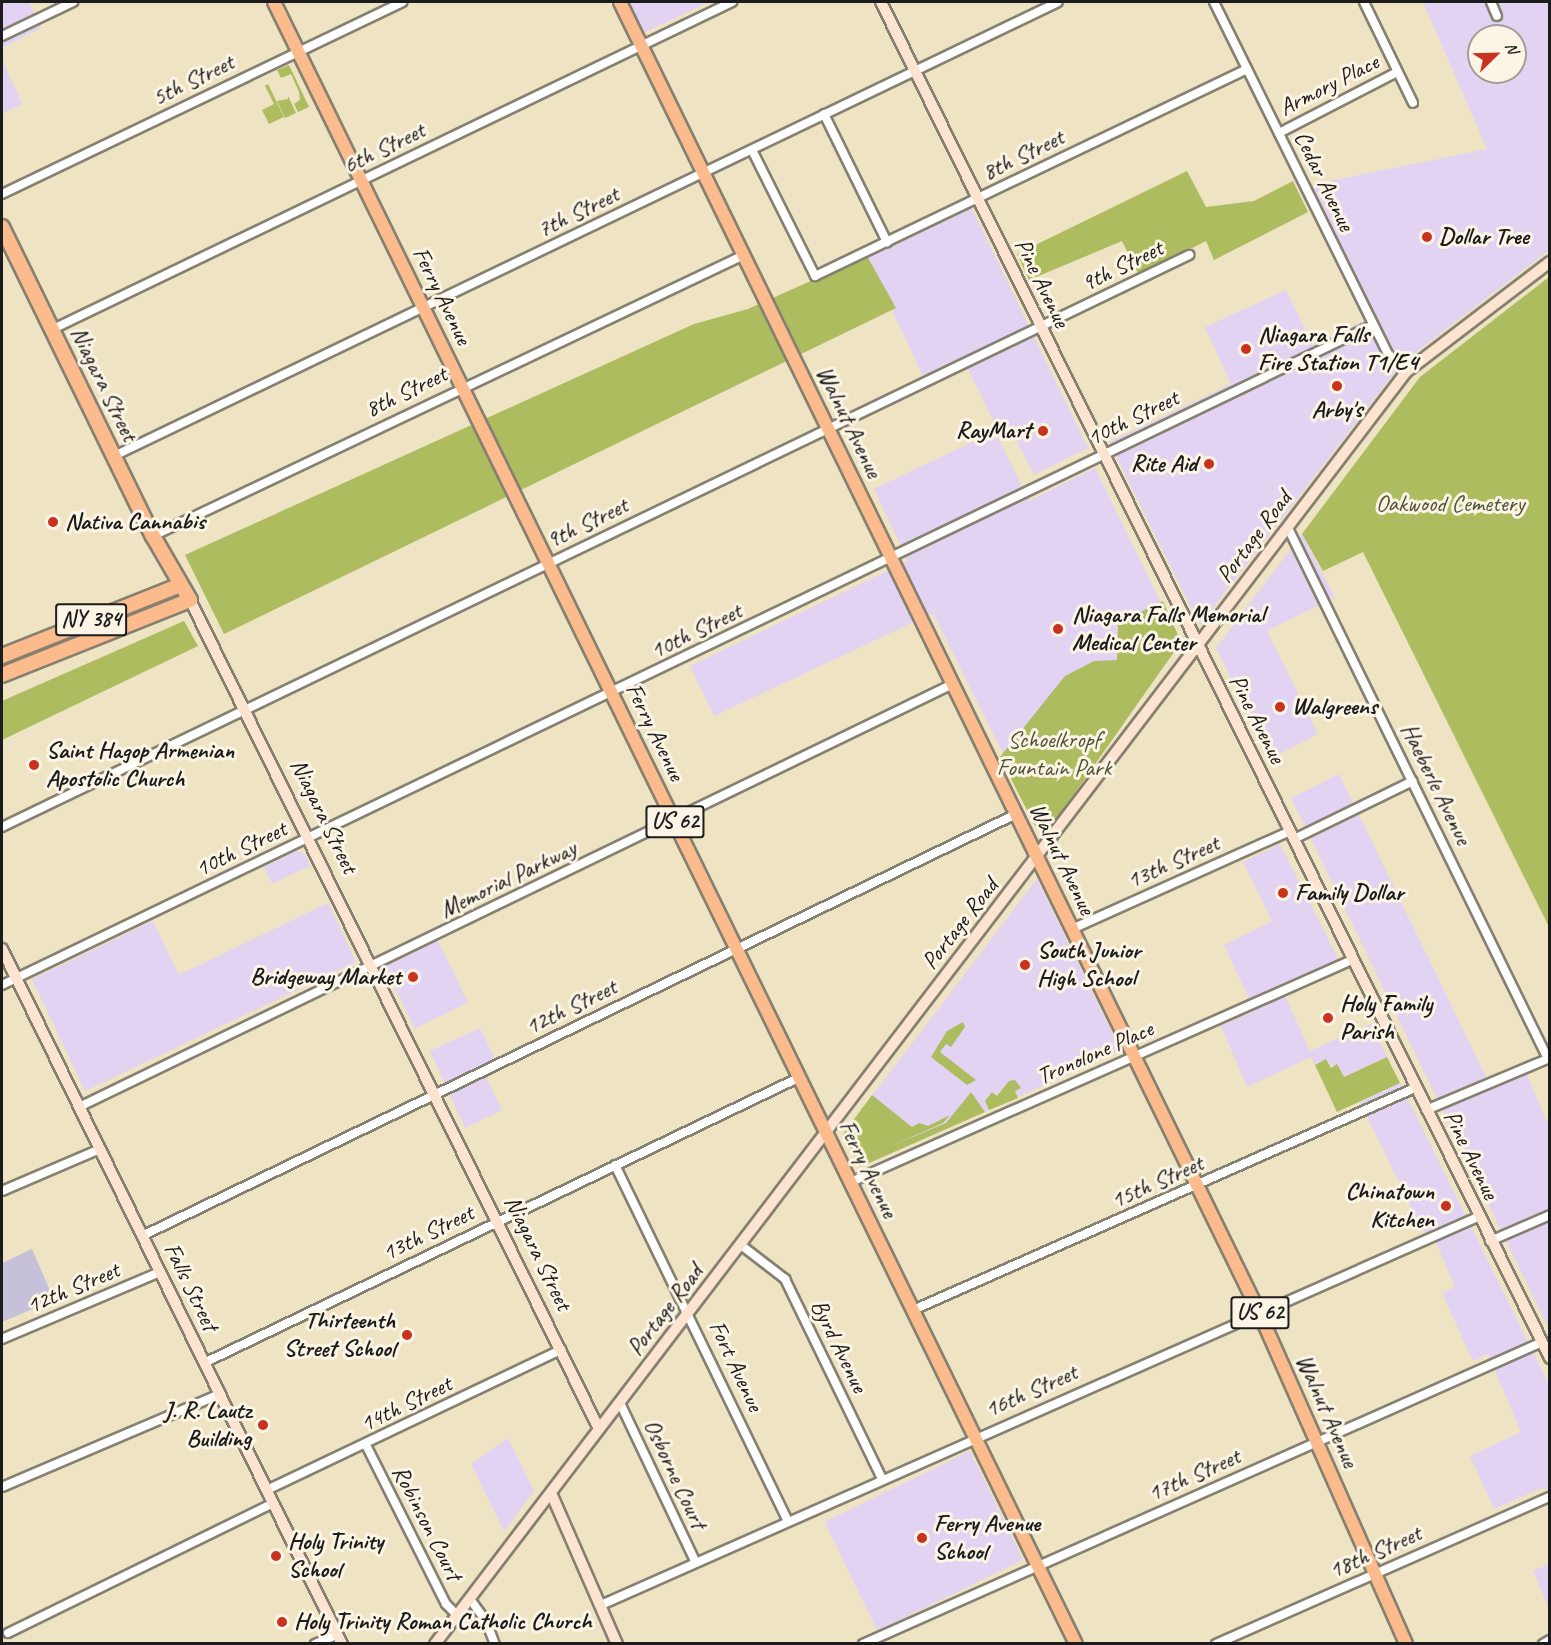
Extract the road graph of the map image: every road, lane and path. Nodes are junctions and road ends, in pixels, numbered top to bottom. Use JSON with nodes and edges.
{"nodes":[{"id":1,"x":73,"y":2,"type":"edge"},
{"id":2,"x":274,"y":2,"type":"edge"},
{"id":3,"x":402,"y":2,"type":"edge"},
{"id":4,"x":620,"y":2,"type":"edge"},
{"id":5,"x":732,"y":2,"type":"edge"},
{"id":6,"x":881,"y":2,"type":"edge"},
{"id":7,"x":1058,"y":2,"type":"edge"},
{"id":8,"x":1214,"y":2,"type":"edge"},
{"id":9,"x":1364,"y":2,"type":"edge"},
{"id":10,"x":1491,"y":2,"type":"edge"},
{"id":11,"x":1497,"y":16,"type":"dead end"},
{"id":12,"x":2,"y":36,"type":"edge"},
{"id":13,"x":642,"y":45,"type":"junction"},
{"id":14,"x":298,"y":51,"type":"junction"},
{"id":15,"x":915,"y":69,"type":"junction"},
{"id":16,"x":1247,"y":69,"type":"junction"},
{"id":17,"x":1397,"y":72,"type":"junction"},
{"id":18,"x":1413,"y":104,"type":"dead end"},
{"id":19,"x":824,"y":114,"type":"junction"},
{"id":20,"x":1279,"y":133,"type":"junction"},
{"id":21,"x":752,"y":150,"type":"junction"},
{"id":22,"x":704,"y":174,"type":"junction"},
{"id":23,"x":362,"y":180,"type":"junction"},
{"id":24,"x":2,"y":194,"type":"edge"},
{"id":25,"x":977,"y":198,"type":"junction"},
{"id":26,"x":2,"y":227,"type":"edge"},
{"id":27,"x":887,"y":242,"type":"junction"},
{"id":28,"x":744,"y":255,"type":"junction"},
{"id":29,"x":1189,"y":255,"type":"dead end"},
{"id":30,"x":1550,"y":262,"type":"edge"},
{"id":31,"x":424,"y":308,"type":"junction"},
{"id":32,"x":1373,"y":325,"type":"junction"},
{"id":33,"x":1040,"y":327,"type":"junction"},
{"id":34,"x":53,"y":329,"type":"junction"},
{"id":35,"x":1406,"y":372,"type":"junction"},
{"id":36,"x":462,"y":386,"type":"junction"},
{"id":37,"x":829,"y":429,"type":"junction"},
{"id":38,"x":1103,"y":454,"type":"junction"},
{"id":39,"x":114,"y":456,"type":"junction"},
{"id":40,"x":1288,"y":528,"type":"junction"},
{"id":41,"x":153,"y":536,"type":"junction"},
{"id":42,"x":892,"y":558,"type":"junction"},
{"id":43,"x":549,"y":563,"type":"junction"},
{"id":44,"x":180,"y":585,"type":"junction"},
{"id":45,"x":190,"y":600,"type":"junction"},
{"id":46,"x":1197,"y":645,"type":"junction"},
{"id":47,"x":2,"y":656,"type":"edge"},
{"id":48,"x":2,"y":675,"type":"edge"},
{"id":49,"x":953,"y":684,"type":"junction"},
{"id":50,"x":612,"y":693,"type":"junction"},
{"id":51,"x":246,"y":709,"type":"junction"},
{"id":52,"x":1413,"y":780,"type":"junction"},
{"id":53,"x":1016,"y":814,"type":"junction"},
{"id":54,"x":674,"y":820,"type":"junction"},
{"id":55,"x":2,"y":827,"type":"edge"},
{"id":56,"x":1292,"y":835,"type":"junction"},
{"id":57,"x":309,"y":838,"type":"junction"},
{"id":58,"x":1038,"y":858,"type":"junction"},
{"id":59,"x":1072,"y":929,"type":"junction"},
{"id":60,"x":2,"y":949,"type":"edge"},
{"id":61,"x":737,"y":949,"type":"junction"},
{"id":62,"x":1354,"y":958,"type":"junction"},
{"id":63,"x":373,"y":967,"type":"junction"},
{"id":64,"x":16,"y":978,"type":"junction"},
{"id":65,"x":2,"y":986,"type":"edge"},
{"id":66,"x":1135,"y":1057,"type":"junction"},
{"id":67,"x":1549,"y":1058,"type":"edge"},
{"id":68,"x":800,"y":1077,"type":"junction"},
{"id":69,"x":1415,"y":1088,"type":"junction"},
{"id":70,"x":435,"y":1094,"type":"junction"},
{"id":71,"x":79,"y":1107,"type":"junction"},
{"id":72,"x":1426,"y":1110,"type":"junction"},
{"id":73,"x":826,"y":1132,"type":"junction"},
{"id":74,"x":99,"y":1149,"type":"junction"},
{"id":75,"x":615,"y":1165,"type":"junction"},
{"id":76,"x":851,"y":1182,"type":"junction"},
{"id":77,"x":1197,"y":1185,"type":"junction"},
{"id":78,"x":2,"y":1191,"type":"edge"},
{"id":79,"x":1550,"y":1215,"type":"edge"},
{"id":80,"x":1478,"y":1217,"type":"junction"},
{"id":81,"x":498,"y":1221,"type":"junction"},
{"id":82,"x":142,"y":1236,"type":"junction"},
{"id":83,"x":1490,"y":1241,"type":"junction"},
{"id":84,"x":741,"y":1245,"type":"junction"},
{"id":85,"x":160,"y":1272,"type":"junction"},
{"id":86,"x":913,"y":1310,"type":"junction"},
{"id":87,"x":1259,"y":1312,"type":"junction"},
{"id":88,"x":689,"y":1313,"type":"junction"},
{"id":89,"x":2,"y":1340,"type":"edge"},
{"id":90,"x":1542,"y":1342,"type":"junction"},
{"id":91,"x":561,"y":1350,"type":"junction"},
{"id":92,"x":1549,"y":1354,"type":"edge"},
{"id":93,"x":204,"y":1363,"type":"junction"},
{"id":94,"x":220,"y":1394,"type":"junction"},
{"id":95,"x":620,"y":1403,"type":"junction"},
{"id":96,"x":599,"y":1429,"type":"junction"},
{"id":97,"x":975,"y":1437,"type":"junction"},
{"id":98,"x":1318,"y":1441,"type":"junction"},
{"id":99,"x":366,"y":1445,"type":"junction"},
{"id":100,"x":882,"y":1479,"type":"junction"},
{"id":101,"x":2,"y":1487,"type":"edge"},
{"id":102,"x":267,"y":1490,"type":"junction"},
{"id":103,"x":551,"y":1493,"type":"junction"},
{"id":104,"x":1550,"y":1497,"type":"edge"},
{"id":105,"x":273,"y":1503,"type":"junction"},
{"id":106,"x":788,"y":1521,"type":"junction"},
{"id":107,"x":695,"y":1561,"type":"junction"},
{"id":108,"x":1038,"y":1566,"type":"junction"},
{"id":109,"x":1377,"y":1572,"type":"junction"},
{"id":110,"x":470,"y":1599,"type":"junction"},
{"id":111,"x":601,"y":1605,"type":"junction"},
{"id":112,"x":457,"y":1615,"type":"junction"},
{"id":113,"x":8,"y":1633,"type":"dead end"},
{"id":114,"x":340,"y":1639,"type":"edge"},
{"id":115,"x":1550,"y":1641,"type":"edge"},
{"id":116,"x":315,"y":1644,"type":"edge"},
{"id":117,"x":435,"y":1644,"type":"edge"},
{"id":118,"x":495,"y":1644,"type":"edge"},
{"id":119,"x":617,"y":1644,"type":"edge"},
{"id":120,"x":863,"y":1644,"type":"edge"},
{"id":121,"x":1076,"y":1644,"type":"edge"},
{"id":122,"x":1216,"y":1644,"type":"edge"},
{"id":123,"x":1406,"y":1644,"type":"edge"},
{"id":124,"x":1543,"y":1644,"type":"edge"}],
"edges":[{"from":1,"to":12,"type":"street"},
{"from":2,"to":14,"type":"main road","name":"Ferry Avenue","number":"US 62"},
{"from":3,"to":14,"type":"street","name":"5th Street"},
{"from":4,"to":13,"type":"main road","name":"Walnut Avenue","number":"US 62"},
{"from":5,"to":13,"type":"street","name":"6th Street"},
{"from":6,"to":15,"type":"street","name":"Pine Avenue"},
{"from":7,"to":15,"type":"street","name":"7th Street"},
{"from":8,"to":16,"type":"street","name":"Cedar Avenue"},
{"from":9,"to":17,"type":"street"},
{"from":10,"to":11,"type":"street"},
{"from":13,"to":22,"type":"main road","name":"Walnut Avenue","number":"US 62"},
{"from":13,"to":23,"type":"street","name":"6th Street"},
{"from":14,"to":23,"type":"main road","name":"Ferry Avenue","number":"US 62"},
{"from":14,"to":24,"type":"street","name":"5th Street"},
{"from":15,"to":19,"type":"street","name":"7th Street"},
{"from":15,"to":25,"type":"street","name":"Pine Avenue"},
{"from":16,"to":20,"type":"street","name":"Cedar Avenue"},
{"from":16,"to":25,"type":"street","name":"8th Street"},
{"from":17,"to":18,"type":"street"},
{"from":17,"to":20,"type":"street","name":"Armory Place"},
{"from":19,"to":21,"type":"street","name":"7th Street"},
{"from":19,"to":27,"type":"street"},
{"from":20,"to":32,"type":"street","name":"Cedar Avenue"},
{"from":21,"to":22,"type":"street","name":"7th Street"},
{"from":21,"to":27,"type":"street","name":"8th Street"},
{"from":22,"to":28,"type":"main road","name":"Walnut Avenue","number":"US 62"},
{"from":22,"to":31,"type":"street","name":"7th Street"},
{"from":23,"to":31,"type":"main road","name":"Ferry Avenue","number":"US 62"},
{"from":23,"to":34,"type":"street","name":"6th Street"},
{"from":25,"to":27,"type":"street","name":"8th Street"},
{"from":25,"to":33,"type":"street","name":"Pine Avenue"},
{"from":26,"to":34,"type":"highway","name":"Niagara Street"},
{"from":28,"to":36,"type":"street","name":"8th Street"},
{"from":28,"to":37,"type":"main road","name":"Walnut Avenue","number":"US 62"},
{"from":29,"to":33,"type":"street","name":"9th Street"},
{"from":30,"to":35,"type":"street","name":"Portage Road"},
{"from":31,"to":36,"type":"main road","name":"Ferry Avenue","number":"US 62"},
{"from":31,"to":39,"type":"street","name":"7th Street"},
{"from":32,"to":35,"type":"street","name":"Cedar Avenue"},
{"from":32,"to":38,"type":"street","name":"10th Street"},
{"from":33,"to":37,"type":"street","name":"9th Street"},
{"from":33,"to":38,"type":"street","name":"Pine Avenue"},
{"from":34,"to":39,"type":"highway","name":"Niagara Street"},
{"from":35,"to":40,"type":"street","name":"Portage Road"},
{"from":36,"to":41,"type":"street","name":"8th Street"},
{"from":36,"to":43,"type":"main road","name":"Ferry Avenue","number":"US 62"},
{"from":37,"to":42,"type":"main road","name":"Walnut Avenue","number":"US 62"},
{"from":37,"to":43,"type":"street","name":"9th Street"},
{"from":38,"to":42,"type":"street","name":"10th Street"},
{"from":38,"to":46,"type":"street","name":"Pine Avenue"},
{"from":39,"to":41,"type":"highway","name":"Niagara Street"},
{"from":40,"to":46,"type":"street","name":"Portage Road"},
{"from":40,"to":52,"type":"street","name":"Haeberle Avenue"},
{"from":41,"to":44,"type":"highway","name":"Niagara Street"},
{"from":42,"to":49,"type":"main road","name":"Walnut Avenue","number":"US 62"},
{"from":42,"to":50,"type":"street","name":"10th Street"},
{"from":43,"to":50,"type":"main road","name":"Ferry Avenue","number":"US 62"},
{"from":43,"to":51,"type":"street","name":"9th Street"},
{"from":44,"to":45,"type":"highway","name":"Niagara Street"},
{"from":44,"to":47,"type":"highway","number":"NY 384"},
{"from":45,"to":48,"type":"highway","number":"NY 384"},
{"from":45,"to":51,"type":"street","name":"Niagara Street"},
{"from":46,"to":56,"type":"street","name":"Pine Avenue"},
{"from":46,"to":58,"type":"street","name":"Portage Road"},
{"from":49,"to":53,"type":"main road","name":"Walnut Avenue","number":"US 62"},
{"from":49,"to":54,"type":"street","name":"Memorial Parkway"},
{"from":50,"to":54,"type":"main road","name":"Ferry Avenue","number":"US 62"},
{"from":50,"to":57,"type":"street","name":"10th Street"},
{"from":51,"to":55,"type":"street","name":"9th Street"},
{"from":51,"to":57,"type":"street","name":"Niagara Street"},
{"from":52,"to":56,"type":"street","name":"13th Street"},
{"from":52,"to":67,"type":"street","name":"Haeberle Avenue"},
{"from":53,"to":58,"type":"main road","name":"Walnut Avenue","number":"US 62"},
{"from":53,"to":61,"type":"street","name":"12th Street"},
{"from":54,"to":61,"type":"main road","name":"Ferry Avenue","number":"US 62"},
{"from":54,"to":63,"type":"street","name":"Memorial Parkway"},
{"from":56,"to":59,"type":"street","name":"13th Street"},
{"from":56,"to":62,"type":"street","name":"Pine Avenue"},
{"from":57,"to":63,"type":"street","name":"Niagara Street"},
{"from":57,"to":64,"type":"street","name":"10th Street"},
{"from":58,"to":59,"type":"main road","name":"Walnut Avenue","number":"US 62"},
{"from":58,"to":73,"type":"street","name":"Portage Road"},
{"from":59,"to":66,"type":"main road","name":"Walnut Avenue","number":"US 62"},
{"from":60,"to":64,"type":"street","name":"Falls Street"},
{"from":61,"to":68,"type":"main road","name":"Ferry Avenue","number":"US 62"},
{"from":61,"to":70,"type":"street","name":"12th Street"},
{"from":62,"to":66,"type":"street","name":"Tronolone Place"},
{"from":62,"to":69,"type":"street","name":"Pine Avenue"},
{"from":63,"to":70,"type":"street","name":"Niagara Street"},
{"from":63,"to":71,"type":"street","name":"Memorial Parkway"},
{"from":64,"to":65,"type":"street","name":"10th Street"},
{"from":64,"to":71,"type":"street","name":"Falls Street"},
{"from":66,"to":76,"type":"street","name":"Tronolone Place"},
{"from":66,"to":77,"type":"main road","name":"Walnut Avenue","number":"US 62"},
{"from":67,"to":72,"type":"street"},
{"from":68,"to":73,"type":"main road","name":"Ferry Avenue","number":"US 62"},
{"from":68,"to":75,"type":"street","name":"13th Street"},
{"from":69,"to":72,"type":"street","name":"Pine Avenue"},
{"from":69,"to":77,"type":"street","name":"15th Street"},
{"from":70,"to":81,"type":"street","name":"Niagara Street"},
{"from":70,"to":82,"type":"street","name":"12th Street"},
{"from":71,"to":74,"type":"street","name":"Falls Street"},
{"from":72,"to":80,"type":"street","name":"Pine Avenue"},
{"from":73,"to":76,"type":"main road","name":"Ferry Avenue","number":"US 62"},
{"from":73,"to":84,"type":"street","name":"Portage Road"},
{"from":74,"to":78,"type":"street"},
{"from":74,"to":82,"type":"street","name":"Falls Street"},
{"from":75,"to":81,"type":"street","name":"13th Street"},
{"from":75,"to":88,"type":"street","name":"Fort Avenue"},
{"from":76,"to":86,"type":"main road","name":"Ferry Avenue","number":"US 62"},
{"from":77,"to":86,"type":"street","name":"15th Street"},
{"from":77,"to":87,"type":"main road","name":"Walnut Avenue","number":"US 62"},
{"from":79,"to":83,"type":"street"},
{"from":80,"to":83,"type":"street","name":"Pine Avenue"},
{"from":80,"to":87,"type":"street","name":"16th Street"},
{"from":81,"to":91,"type":"street","name":"Niagara Street"},
{"from":81,"to":93,"type":"street","name":"13th Street"},
{"from":82,"to":85,"type":"street","name":"Falls Street"},
{"from":83,"to":90,"type":"street","name":"Pine Avenue"},
{"from":84,"to":88,"type":"street","name":"Portage Road"},
{"from":84,"to":100,"type":"street","name":"Byrd Avenue"},
{"from":85,"to":89,"type":"street","name":"12th Street"},
{"from":85,"to":93,"type":"street","name":"Falls Street"},
{"from":86,"to":97,"type":"main road","name":"Ferry Avenue","number":"US 62"},
{"from":87,"to":97,"type":"street","name":"16th Street"},
{"from":87,"to":98,"type":"main road","name":"Walnut Avenue","number":"US 62"},
{"from":88,"to":95,"type":"street","name":"Portage Road"},
{"from":88,"to":106,"type":"street","name":"Fort Avenue"},
{"from":90,"to":92,"type":"street","name":"Pine Avenue"},
{"from":90,"to":98,"type":"street","name":"17th Street"},
{"from":91,"to":96,"type":"street","name":"Niagara Street"},
{"from":91,"to":99,"type":"street","name":"14th Street"},
{"from":93,"to":94,"type":"street","name":"Falls Street"},
{"from":94,"to":101,"type":"street"},
{"from":94,"to":102,"type":"street","name":"Falls Street"},
{"from":95,"to":96,"type":"street","name":"Portage Road"},
{"from":95,"to":107,"type":"street","name":"Osborne Court"},
{"from":96,"to":103,"type":"street","name":"Portage Road"},
{"from":97,"to":100,"type":"street","name":"16th Street"},
{"from":97,"to":108,"type":"main road","name":"Ferry Avenue","number":"US 62"},
{"from":98,"to":108,"type":"street","name":"17th Street"},
{"from":98,"to":109,"type":"main road","name":"Walnut Avenue","number":"US 62"},
{"from":99,"to":102,"type":"street","name":"14th Street"},
{"from":99,"to":112,"type":"street","name":"Robinson Court"},
{"from":100,"to":106,"type":"street","name":"16th Street"},
{"from":102,"to":105,"type":"street","name":"Falls Street"},
{"from":103,"to":110,"type":"street","name":"Portage Road"},
{"from":103,"to":111,"type":"street"},
{"from":104,"to":109,"type":"street","name":"18th Street"},
{"from":105,"to":113,"type":"street"},
{"from":105,"to":114,"type":"street","name":"Falls Street"},
{"from":106,"to":107,"type":"street","name":"16th Street"},
{"from":107,"to":111,"type":"street","name":"16th Street"},
{"from":108,"to":120,"type":"street","name":"17th Street"},
{"from":108,"to":121,"type":"main road","name":"Ferry Avenue","number":"US 62"},
{"from":109,"to":122,"type":"street","name":"18th Street"},
{"from":109,"to":123,"type":"main road","name":"Walnut Avenue","number":"US 62"},
{"from":110,"to":112,"type":"street","name":"Portage Road"},
{"from":110,"to":118,"type":"street"},
{"from":111,"to":119,"type":"street"},
{"from":112,"to":117,"type":"street","name":"Portage Road"},
{"from":114,"to":116,"type":"street"},
{"from":115,"to":124,"type":"street"}]}
